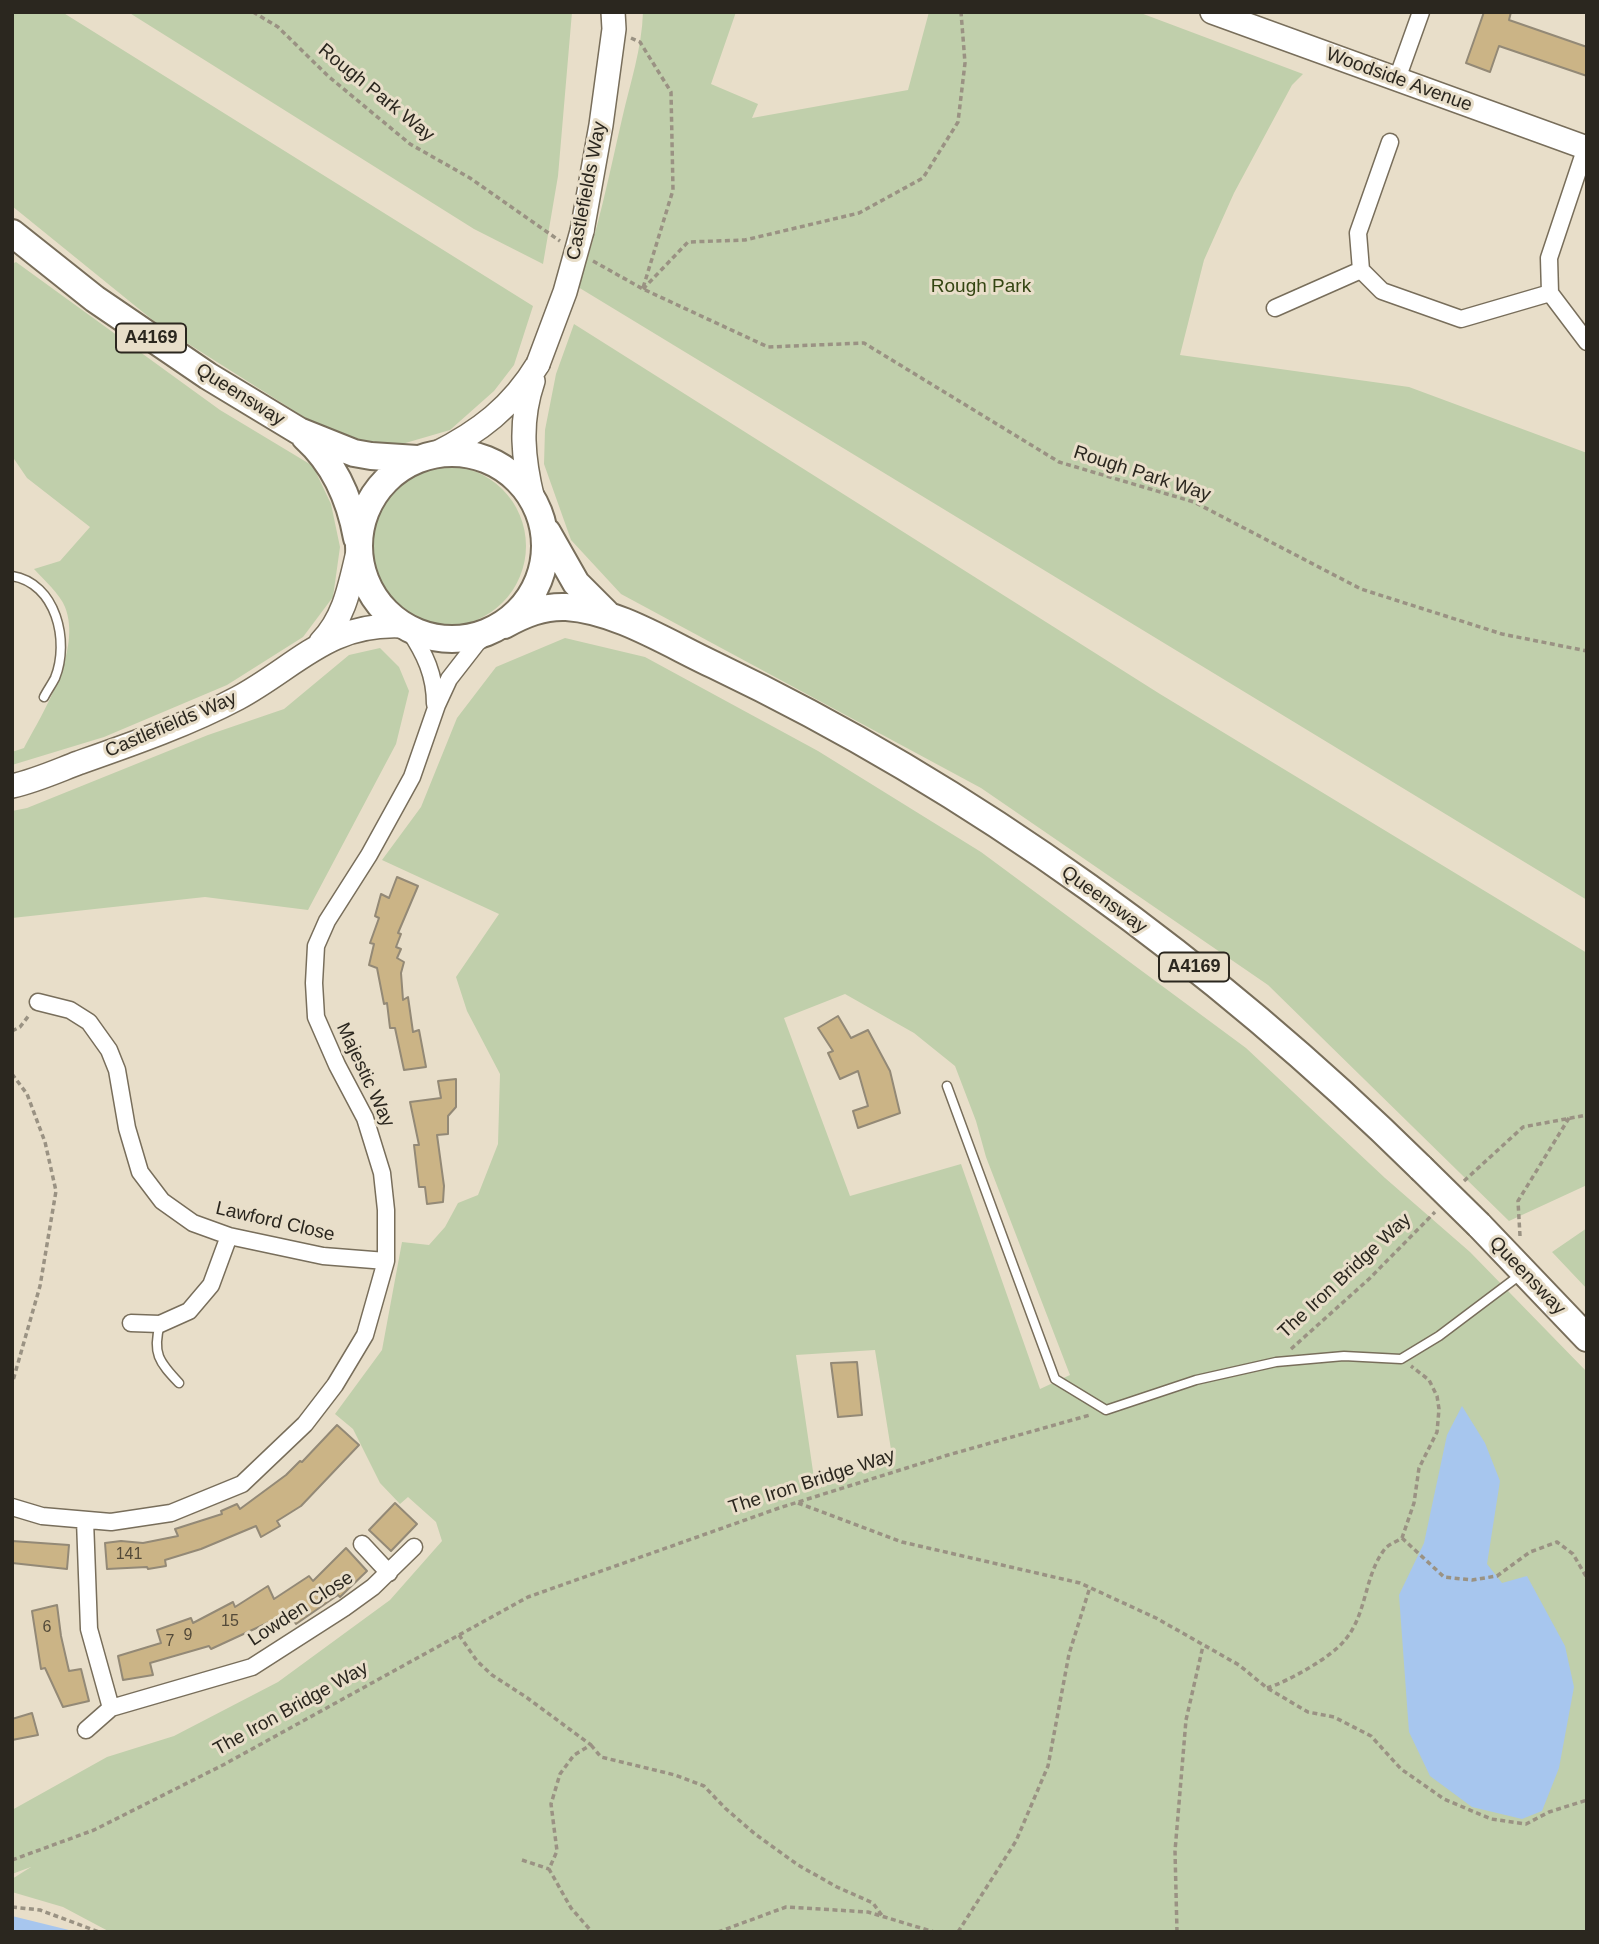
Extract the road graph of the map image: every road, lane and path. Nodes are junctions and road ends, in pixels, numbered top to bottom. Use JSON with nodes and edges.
{"nodes":[{"id":1,"x":253,"y":12,"type":"edge"},
{"id":2,"x":961,"y":12,"type":"edge"},
{"id":3,"x":1212,"y":12,"type":"edge"},
{"id":4,"x":1421,"y":12,"type":"edge"},
{"id":5,"x":614,"y":21,"type":"edge"},
{"id":6,"x":1397,"y":79,"type":"junction"},
{"id":7,"x":1390,"y":142,"type":"dead end"},
{"id":8,"x":1586,"y":147,"type":"edge"},
{"id":9,"x":12,"y":233,"type":"edge"},
{"id":10,"x":555,"y":239,"type":"dead end"},
{"id":11,"x":1361,"y":270,"type":"junction"},
{"id":12,"x":626,"y":280,"type":"dead end"},
{"id":13,"x":643,"y":289,"type":"junction"},
{"id":14,"x":1550,"y":293,"type":"junction"},
{"id":15,"x":1275,"y":309,"type":"dead end"},
{"id":16,"x":1587,"y":342,"type":"edge"},
{"id":17,"x":538,"y":365,"type":"junction"},
{"id":18,"x":299,"y":431,"type":"junction"},
{"id":19,"x":426,"y":456,"type":"junction"},
{"id":20,"x":533,"y":500,"type":"junction"},
{"id":21,"x":543,"y":525,"type":"junction"},
{"id":22,"x":358,"y":547,"type":"junction"},
{"id":23,"x":12,"y":576,"type":"edge"},
{"id":24,"x":611,"y":616,"type":"junction"},
{"id":25,"x":405,"y":628,"type":"junction"},
{"id":26,"x":497,"y":629,"type":"junction"},
{"id":27,"x":319,"y":644,"type":"junction"},
{"id":28,"x":1587,"y":651,"type":"edge"},
{"id":29,"x":44,"y":697,"type":"dead end"},
{"id":30,"x":432,"y":720,"type":"junction"},
{"id":31,"x":12,"y":786,"type":"edge"},
{"id":32,"x":38,"y":1002,"type":"joint"},
{"id":33,"x":12,"y":1031,"type":"edge"},
{"id":34,"x":12,"y":1074,"type":"edge"},
{"id":35,"x":947,"y":1086,"type":"dead end"},
{"id":36,"x":1587,"y":1115,"type":"edge"},
{"id":37,"x":1570,"y":1117,"type":"junction"},
{"id":38,"x":1460,"y":1186,"type":"dead end"},
{"id":39,"x":1442,"y":1205,"type":"dead end"},
{"id":40,"x":229,"y":1236,"type":"junction"},
{"id":41,"x":1520,"y":1237,"type":"dead end"},
{"id":42,"x":387,"y":1261,"type":"junction"},
{"id":43,"x":1523,"y":1273,"type":"junction"},
{"id":44,"x":131,"y":1323,"type":"dead end"},
{"id":45,"x":160,"y":1324,"type":"junction"},
{"id":46,"x":1587,"y":1338,"type":"edge"},
{"id":47,"x":1401,"y":1359,"type":"junction"},
{"id":48,"x":1276,"y":1362,"type":"junction"},
{"id":49,"x":179,"y":1382,"type":"dead end"},
{"id":50,"x":12,"y":1384,"type":"edge"},
{"id":51,"x":1106,"y":1410,"type":"junction"},
{"id":52,"x":796,"y":1502,"type":"junction"},
{"id":53,"x":12,"y":1507,"type":"edge"},
{"id":54,"x":85,"y":1520,"type":"junction"},
{"id":55,"x":1402,"y":1538,"type":"junction"},
{"id":56,"x":362,"y":1544,"type":"dead end"},
{"id":57,"x":414,"y":1547,"type":"dead end"},
{"id":58,"x":389,"y":1573,"type":"junction"},
{"id":59,"x":1587,"y":1578,"type":"edge"},
{"id":60,"x":1090,"y":1587,"type":"junction"},
{"id":61,"x":459,"y":1634,"type":"junction"},
{"id":62,"x":1203,"y":1646,"type":"junction"},
{"id":63,"x":1266,"y":1688,"type":"junction"},
{"id":64,"x":111,"y":1709,"type":"junction"},
{"id":65,"x":86,"y":1730,"type":"dead end"},
{"id":66,"x":591,"y":1745,"type":"junction"},
{"id":67,"x":1587,"y":1800,"type":"edge"},
{"id":68,"x":12,"y":1860,"type":"edge"},
{"id":69,"x":522,"y":1860,"type":"dead end"},
{"id":70,"x":549,"y":1869,"type":"junction"},
{"id":71,"x":12,"y":1907,"type":"edge"},
{"id":72,"x":883,"y":1917,"type":"junction"},
{"id":73,"x":99,"y":1932,"type":"edge"},
{"id":74,"x":592,"y":1932,"type":"edge"},
{"id":75,"x":718,"y":1932,"type":"edge"},
{"id":76,"x":934,"y":1932,"type":"edge"},
{"id":77,"x":958,"y":1932,"type":"edge"},
{"id":78,"x":1177,"y":1932,"type":"edge"}],
"edges":[{"from":1,"to":10,"type":"path","name":"Rough Park Way"},
{"from":2,"to":13,"type":"path"},
{"from":3,"to":6,"type":"main road","name":"Woodside Avenue"},
{"from":4,"to":6,"type":"street"},
{"from":5,"to":13,"type":"path"},
{"from":5,"to":17,"type":"main road","name":"Castlefields Way","bridge":true},
{"from":6,"to":8,"type":"main road","name":"Woodside Avenue"},
{"from":7,"to":11,"type":"street"},
{"from":8,"to":14,"type":"street"},
{"from":9,"to":18,"type":"main road","name":"Queensway","number":"A4169"},
{"from":11,"to":14,"type":"street"},
{"from":11,"to":15,"type":"street"},
{"from":12,"to":13,"type":"path","name":"Rough Park Way"},
{"from":13,"to":28,"type":"path","name":"Rough Park Way"},
{"from":14,"to":16,"type":"street"},
{"from":17,"to":19,"type":"main road","name":"Castlefields Way"},
{"from":17,"to":20,"type":"main road","name":"Castlefields Way"},
{"from":18,"to":19,"type":"main road","name":"Queensway","number":"A4169"},
{"from":18,"to":22,"type":"main road","name":"Queensway","number":"A4169"},
{"from":19,"to":20,"type":"main road"},
{"from":19,"to":22,"type":"main road"},
{"from":20,"to":21,"type":"main road"},
{"from":21,"to":24,"type":"main road","name":"Queensway","number":"A4169"},
{"from":21,"to":26,"type":"main road"},
{"from":22,"to":25,"type":"main road"},
{"from":22,"to":27,"type":"main road","name":"Castlefields Way"},
{"from":23,"to":29,"type":"lane"},
{"from":24,"to":26,"type":"main road","name":"Queensway","number":"A4169"},
{"from":24,"to":43,"type":"main road","name":"Queensway","number":"A4169","bridge":true},
{"from":25,"to":26,"type":"main road"},
{"from":25,"to":27,"type":"main road","name":"Castlefields Way"},
{"from":25,"to":30,"type":"street","name":"Majestic Way"},
{"from":26,"to":30,"type":"street","name":"Majestic Way"},
{"from":27,"to":31,"type":"main road","name":"Castlefields Way"},
{"from":30,"to":42,"type":"street","name":"Majestic Way"},
{"from":32,"to":33,"type":"path"},
{"from":32,"to":40,"type":"street","name":"Lawford Close"},
{"from":34,"to":50,"type":"path"},
{"from":35,"to":51,"type":"lane"},
{"from":36,"to":37,"type":"path"},
{"from":37,"to":38,"type":"path"},
{"from":37,"to":41,"type":"path"},
{"from":39,"to":48,"type":"path","name":"The Iron Bridge Way"},
{"from":40,"to":42,"type":"street","name":"Lawford Close"},
{"from":40,"to":45,"type":"street"},
{"from":42,"to":54,"type":"street","name":"Majestic Way"},
{"from":43,"to":46,"type":"main road","name":"Queensway","number":"A4169"},
{"from":43,"to":47,"type":"lane"},
{"from":44,"to":45,"type":"street"},
{"from":45,"to":49,"type":"lane"},
{"from":47,"to":48,"type":"lane"},
{"from":47,"to":55,"type":"path"},
{"from":48,"to":51,"type":"lane","name":"The Iron Bridge Way"},
{"from":51,"to":52,"type":"path","name":"The Iron Bridge Way"},
{"from":52,"to":60,"type":"path"},
{"from":52,"to":61,"type":"path","name":"The Iron Bridge Way"},
{"from":53,"to":54,"type":"street","name":"Majestic Way"},
{"from":54,"to":64,"type":"street"},
{"from":55,"to":59,"type":"path"},
{"from":55,"to":63,"type":"path"},
{"from":56,"to":58,"type":"street","name":"Lowden Close"},
{"from":57,"to":58,"type":"street","name":"Lowden Close"},
{"from":58,"to":64,"type":"street","name":"Lowden Close"},
{"from":60,"to":62,"type":"path"},
{"from":60,"to":77,"type":"path"},
{"from":61,"to":66,"type":"path"},
{"from":61,"to":68,"type":"path","name":"The Iron Bridge Way"},
{"from":62,"to":63,"type":"path"},
{"from":62,"to":78,"type":"path"},
{"from":63,"to":67,"type":"path"},
{"from":64,"to":65,"type":"street","name":"Lowden Close"},
{"from":66,"to":70,"type":"path"},
{"from":66,"to":72,"type":"path"},
{"from":69,"to":70,"type":"path"},
{"from":70,"to":74,"type":"path"},
{"from":71,"to":73,"type":"path"},
{"from":72,"to":75,"type":"path"},
{"from":72,"to":76,"type":"path"}]}
